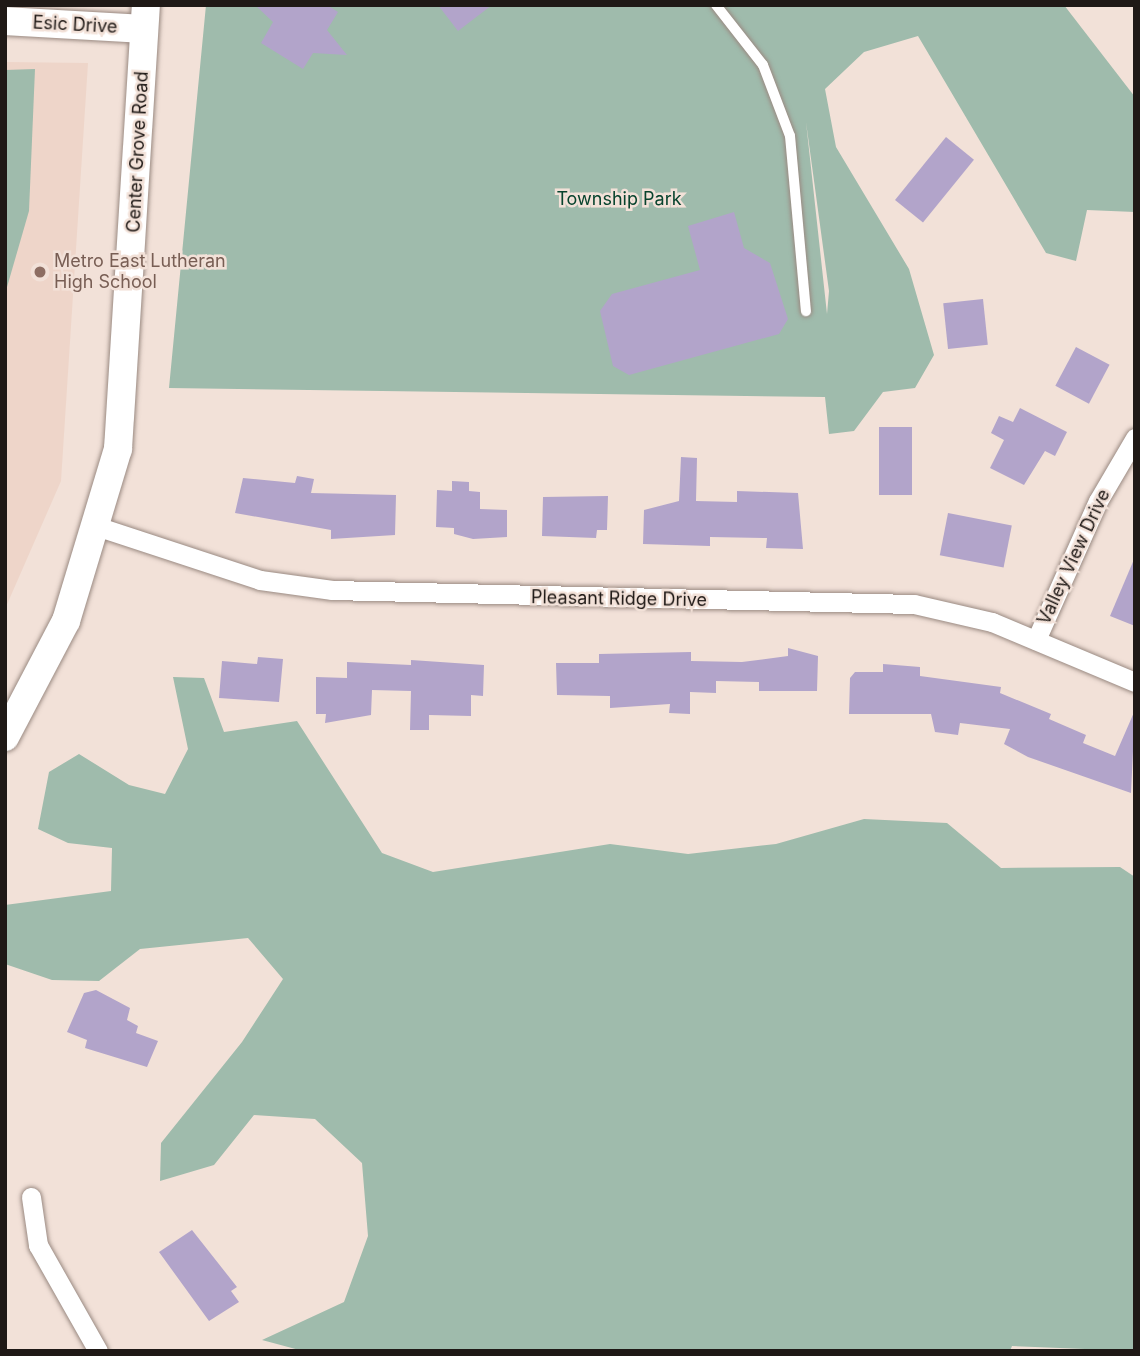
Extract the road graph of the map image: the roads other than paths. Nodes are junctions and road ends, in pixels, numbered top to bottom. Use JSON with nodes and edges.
{"nodes":[{"id":1,"x":716,"y":5,"type":"edge"},
{"id":2,"x":145,"y":17,"type":"edge"},
{"id":3,"x":5,"y":21,"type":"edge"},
{"id":4,"x":806,"y":311,"type":"dead end"},
{"id":5,"x":1135,"y":438,"type":"edge"},
{"id":6,"x":99,"y":527,"type":"junction"},
{"id":7,"x":1036,"y":640,"type":"junction"},
{"id":8,"x":1135,"y":682,"type":"edge"},
{"id":9,"x":5,"y":737,"type":"edge"},
{"id":10,"x":31,"y":1197,"type":"dead end"},
{"id":11,"x":99,"y":1351,"type":"edge"}],
"edges":[{"from":1,"to":4,"type":"lane"},
{"from":2,"to":3,"type":"street","name":"Esic Drive"},
{"from":2,"to":6,"type":"street","name":"Center Grove Road"},
{"from":5,"to":7,"type":"street","name":"Valley View Drive"},
{"from":6,"to":7,"type":"street","name":"Pleasant Ridge Drive"},
{"from":6,"to":9,"type":"street","name":"Center Grove Road"},
{"from":7,"to":8,"type":"street","name":"Pleasant Ridge Drive"},
{"from":10,"to":11,"type":"street"}]}
